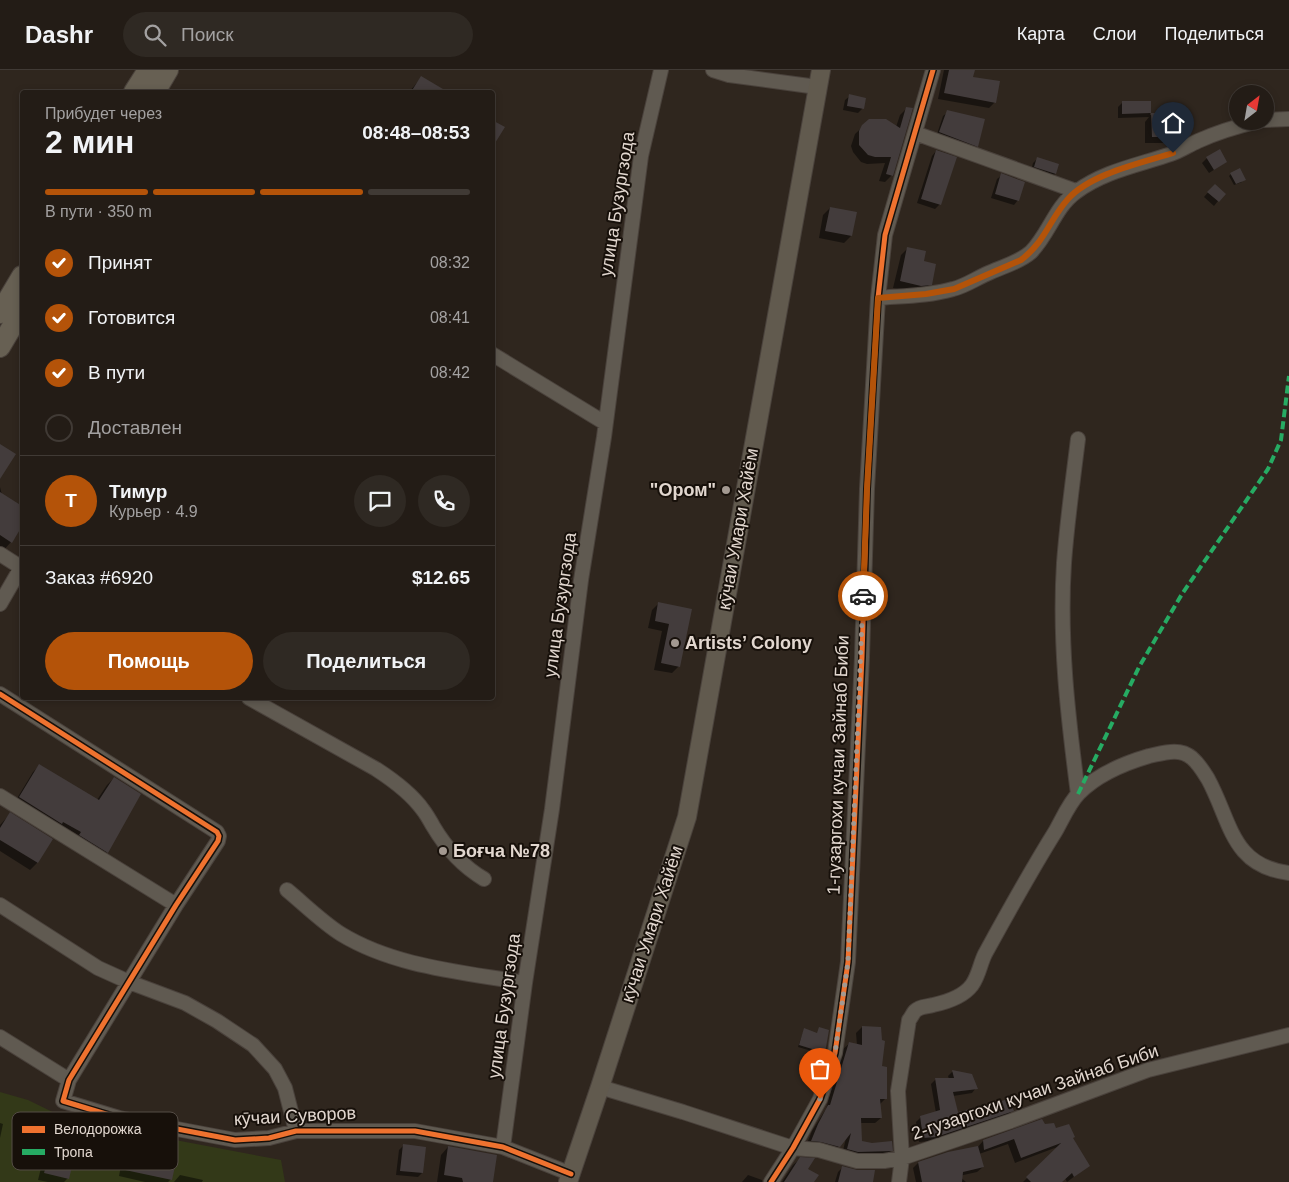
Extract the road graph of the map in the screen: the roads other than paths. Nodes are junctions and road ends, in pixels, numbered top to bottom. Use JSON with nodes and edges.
{"nodes":[{"id":1,"x":661,"y":70,"type":"edge"},
{"id":2,"x":713,"y":70,"type":"edge"},
{"id":3,"x":821,"y":70,"type":"edge"},
{"id":4,"x":933,"y":70,"type":"edge"},
{"id":5,"x":156,"y":77,"type":"edge"},
{"id":6,"x":817,"y":88,"type":"junction"},
{"id":7,"x":137,"y":90,"type":"edge"},
{"id":8,"x":1289,"y":119,"type":"edge"},
{"id":9,"x":1274,"y":120,"type":"edge"},
{"id":10,"x":1229,"y":129,"type":"edge"},
{"id":11,"x":915,"y":133,"type":"junction"},
{"id":12,"x":1076,"y":191,"type":"junction"},
{"id":13,"x":20,"y":279,"type":"edge"},
{"id":14,"x":878,"y":298,"type":"junction"},
{"id":15,"x":0,"y":313,"type":"edge"},
{"id":16,"x":20,"y":313,"type":"edge"},
{"id":17,"x":0,"y":347,"type":"edge"},
{"id":18,"x":495,"y":356,"type":"edge"},
{"id":19,"x":606,"y":423,"type":"junction"},
{"id":20,"x":1078,"y":439,"type":"dead end"},
{"id":21,"x":0,"y":554,"type":"edge"},
{"id":22,"x":20,"y":566,"type":"edge"},
{"id":23,"x":20,"y":570,"type":"edge"},
{"id":24,"x":0,"y":604,"type":"edge"},
{"id":25,"x":0,"y":694,"type":"edge"},
{"id":26,"x":253,"y":700,"type":"edge"},
{"id":27,"x":1078,"y":794,"type":"junction"},
{"id":28,"x":0,"y":796,"type":"edge"},
{"id":29,"x":1289,"y":873,"type":"edge"},
{"id":30,"x":484,"y":879,"type":"dead end"},
{"id":31,"x":287,"y":890,"type":"dead end"},
{"id":32,"x":0,"y":905,"type":"edge"},
{"id":33,"x":176,"y":905,"type":"junction"},
{"id":34,"x":129,"y":982,"type":"junction"},
{"id":35,"x":526,"y":983,"type":"junction"},
{"id":36,"x":1289,"y":1035,"type":"edge"},
{"id":37,"x":0,"y":1037,"type":"edge"},
{"id":38,"x":69,"y":1080,"type":"junction"},
{"id":39,"x":600,"y":1087,"type":"junction"},
{"id":40,"x":100,"y":1112,"type":"edge"},
{"id":41,"x":178,"y":1129,"type":"edge"},
{"id":42,"x":296,"y":1131,"type":"junction"},
{"id":43,"x":503,"y":1147,"type":"junction"},
{"id":44,"x":793,"y":1148,"type":"junction"},
{"id":45,"x":902,"y":1158,"type":"junction"},
{"id":46,"x":569,"y":1178,"type":"edge"},
{"id":47,"x":900,"y":1180,"type":"edge"},
{"id":48,"x":771,"y":1182,"type":"edge"}],
"edges":[{"from":1,"to":19,"type":"street","name":"улица Бузургзода"},
{"from":2,"to":6,"type":"street"},
{"from":3,"to":6,"type":"main road","name":"кӯчаи Умари Хайём"},
{"from":4,"to":11,"type":"street","name":"1-гузаргохи кучаи Зайнаб Биби"},
{"from":5,"to":7,"type":"highway"},
{"from":6,"to":39,"type":"main road","name":"кӯчаи Умари Хайём"},
{"from":8,"to":9,"type":"street"},
{"from":10,"to":12,"type":"street"},
{"from":11,"to":12,"type":"street"},
{"from":11,"to":14,"type":"street","name":"1-гузаргохи кучаи Зайнаб Биби"},
{"from":12,"to":14,"type":"street"},
{"from":13,"to":15,"type":"highway"},
{"from":14,"to":44,"type":"street","name":"1-гузаргохи кучаи Зайнаб Биби"},
{"from":16,"to":17,"type":"highway"},
{"from":18,"to":19,"type":"street"},
{"from":19,"to":35,"type":"street","name":"улица Бузургзода"},
{"from":20,"to":27,"type":"street"},
{"from":21,"to":22,"type":"street"},
{"from":23,"to":24,"type":"street"},
{"from":25,"to":33,"type":"street"},
{"from":26,"to":30,"type":"street"},
{"from":27,"to":29,"type":"street"},
{"from":27,"to":45,"type":"street"},
{"from":28,"to":33,"type":"street"},
{"from":31,"to":35,"type":"street"},
{"from":32,"to":34,"type":"street"},
{"from":33,"to":34,"type":"street"},
{"from":34,"to":38,"type":"street"},
{"from":34,"to":42,"type":"street"},
{"from":35,"to":43,"type":"street","name":"улица Бузургзода"},
{"from":36,"to":45,"type":"street","name":"2-гузаргохи кучаи Зайнаб Биби"},
{"from":37,"to":38,"type":"street"},
{"from":38,"to":40,"type":"street","name":"кӯчаи Суворов"},
{"from":39,"to":44,"type":"street","name":"2-гузаргохи кучаи Зайнаб Биби"},
{"from":39,"to":46,"type":"main road","name":"кӯчаи Умари Хайём"},
{"from":41,"to":42,"type":"street","name":"кӯчаи Суворов"},
{"from":42,"to":43,"type":"street","name":"кӯчаи Суворов"},
{"from":43,"to":46,"type":"street","name":"кӯчаи Суворов"},
{"from":44,"to":45,"type":"street","name":"2-гузаргохи кучаи Зайнаб Биби"},
{"from":44,"to":48,"type":"street","name":"1-гузаргохи кучаи Зайнаб Биби"},
{"from":45,"to":47,"type":"street"}]}
